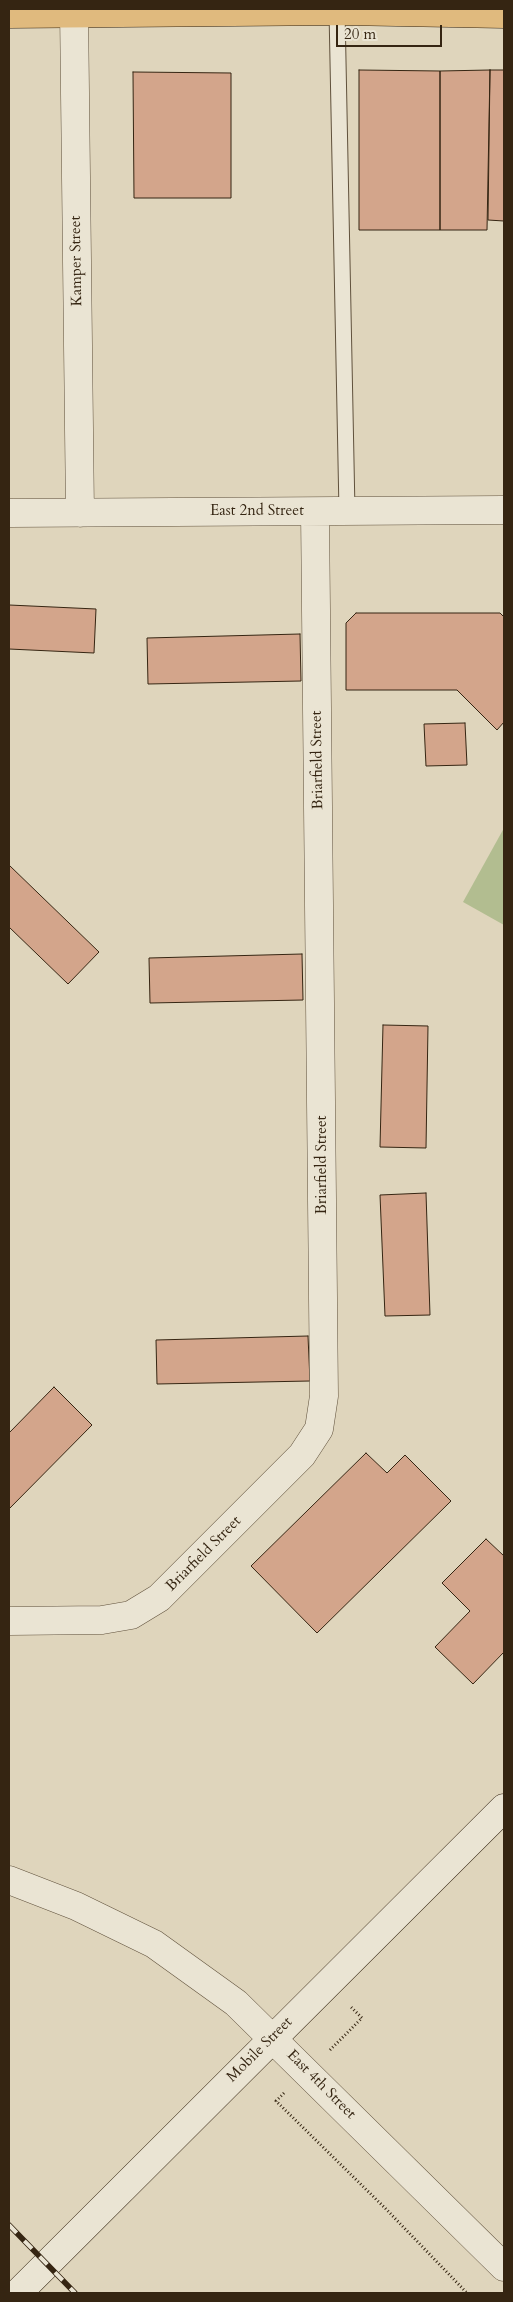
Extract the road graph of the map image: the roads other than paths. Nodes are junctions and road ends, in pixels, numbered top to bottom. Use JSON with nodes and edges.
{"nodes":[{"id":1,"x":74,"y":11,"type":"edge"},
{"id":2,"x":338,"y":11,"type":"junction"},
{"id":3,"x":9,"y":14,"type":"edge"},
{"id":4,"x":504,"y":14,"type":"edge"},
{"id":5,"x":504,"y":510,"type":"edge"},
{"id":6,"x":347,"y":511,"type":"junction"},
{"id":7,"x":315,"y":512,"type":"junction"},
{"id":8,"x":9,"y":513,"type":"edge"},
{"id":9,"x":80,"y":513,"type":"junction"},
{"id":10,"x":9,"y":1621,"type":"edge"},
{"id":11,"x":504,"y":1808,"type":"edge"},
{"id":12,"x":9,"y":1880,"type":"edge"},
{"id":13,"x":272,"y":2038,"type":"junction"},
{"id":14,"x":504,"y":2267,"type":"edge"},
{"id":15,"x":18,"y":2293,"type":"edge"}],
"edges":[{"from":1,"to":2,"type":"main road"},
{"from":1,"to":3,"type":"main road"},
{"from":1,"to":9,"type":"street","name":"Kamper Street"},
{"from":2,"to":4,"type":"main road"},
{"from":2,"to":6,"type":"lane"},
{"from":5,"to":6,"type":"street","name":"East 2nd Street"},
{"from":6,"to":7,"type":"street","name":"East 2nd Street"},
{"from":7,"to":9,"type":"street","name":"East 2nd Street"},
{"from":7,"to":10,"type":"street","name":"Briarfield Street"},
{"from":8,"to":9,"type":"street","name":"East 2nd Street"},
{"from":11,"to":13,"type":"street","name":"Mobile Street"},
{"from":12,"to":13,"type":"street","name":"East 4th Street"},
{"from":13,"to":14,"type":"street","name":"East 4th Street"},
{"from":13,"to":15,"type":"street","name":"Mobile Street"}]}
